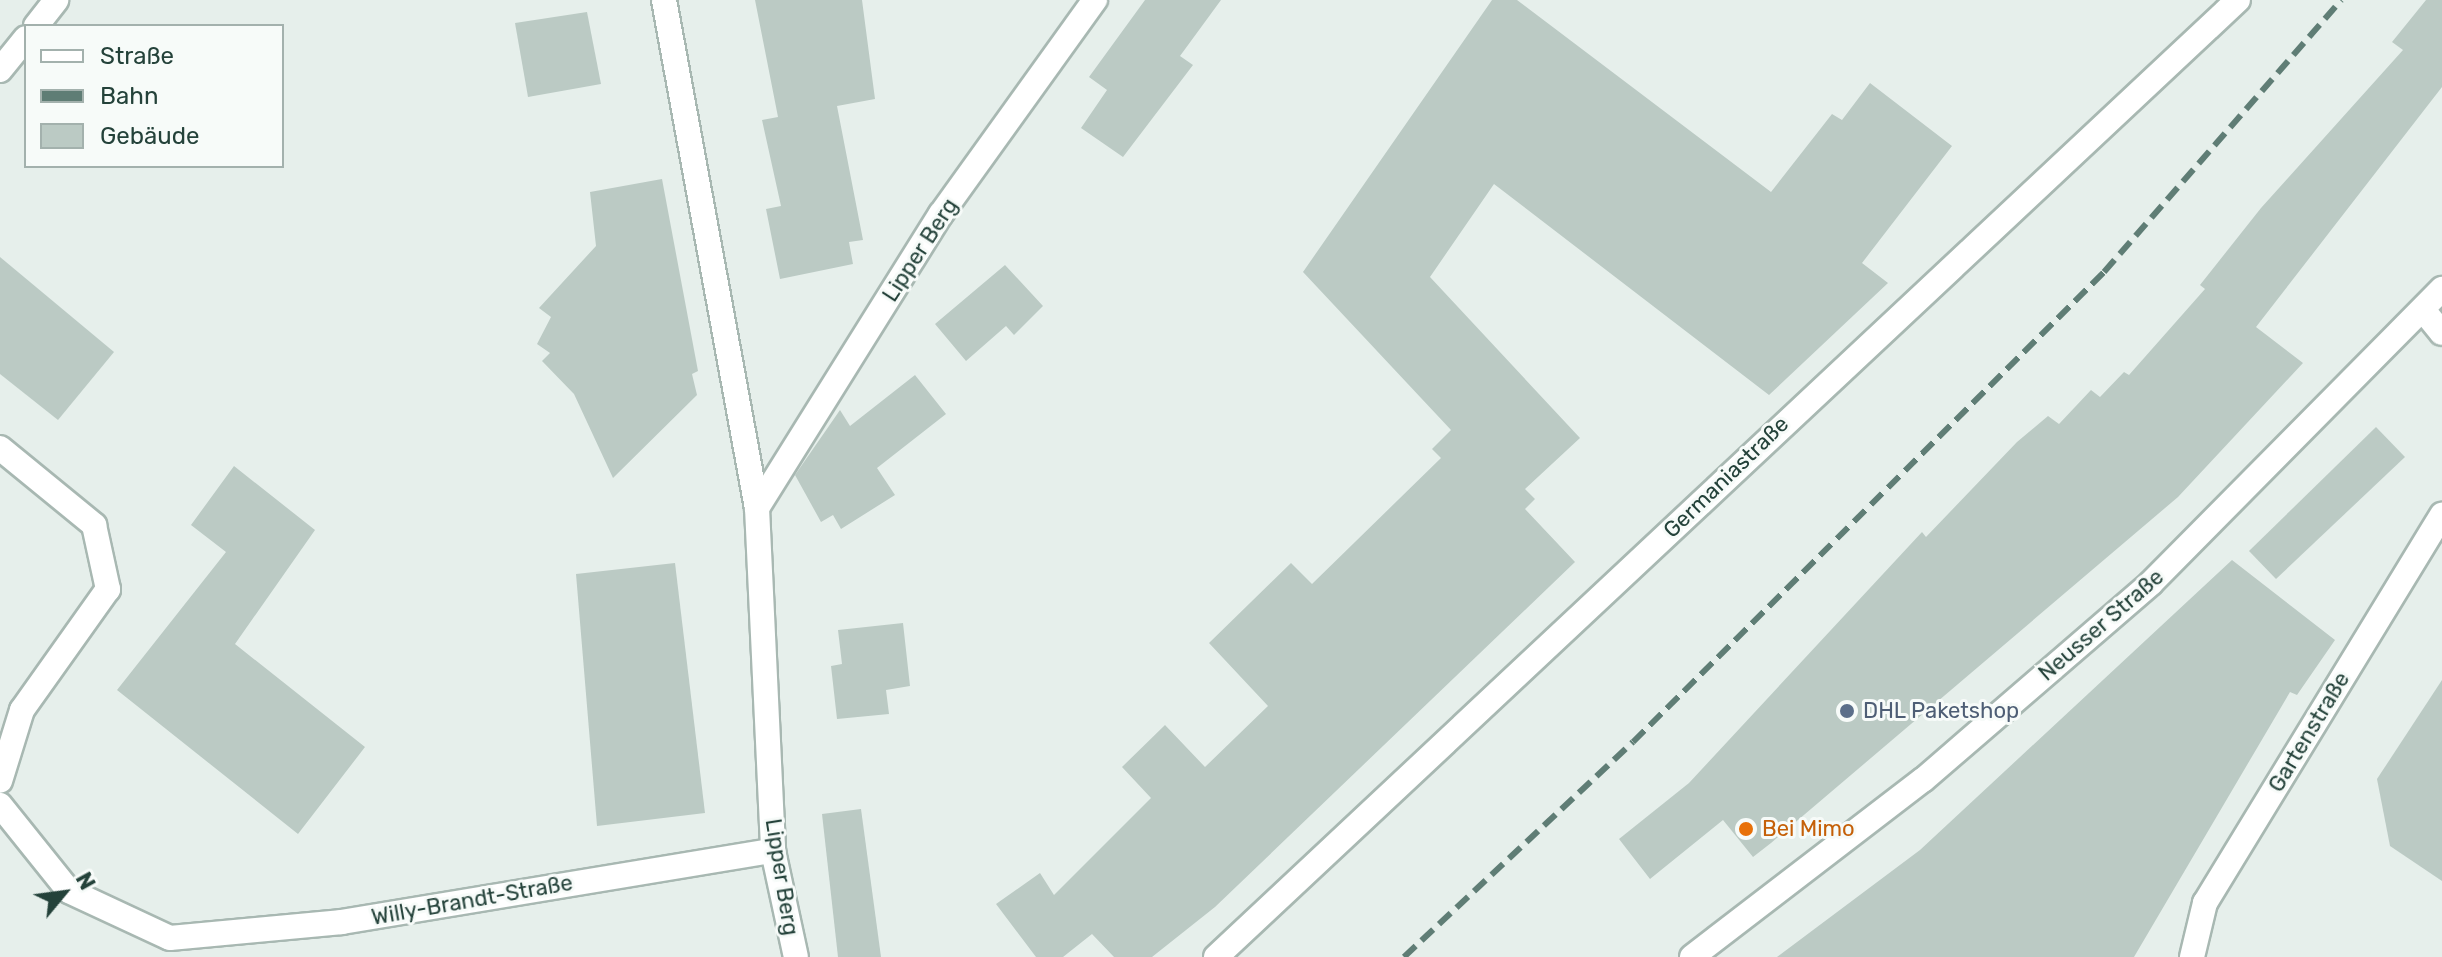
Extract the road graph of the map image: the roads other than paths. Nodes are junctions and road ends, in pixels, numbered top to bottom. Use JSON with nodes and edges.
{"nodes":[{"id":1,"x":56,"y":0,"type":"edge"},
{"id":2,"x":664,"y":0,"type":"edge"},
{"id":3,"x":1095,"y":0,"type":"edge"},
{"id":4,"x":2238,"y":0,"type":"edge"},
{"id":5,"x":38,"y":24,"type":"edge"},
{"id":6,"x":24,"y":40,"type":"edge"},
{"id":7,"x":0,"y":70,"type":"edge"},
{"id":8,"x":2442,"y":289,"type":"edge"},
{"id":9,"x":2424,"y":311,"type":"junction"},
{"id":10,"x":2442,"y":333,"type":"edge"},
{"id":11,"x":0,"y":448,"type":"edge"},
{"id":12,"x":757,"y":508,"type":"junction"},
{"id":13,"x":2442,"y":515,"type":"edge"},
{"id":14,"x":0,"y":781,"type":"edge"},
{"id":15,"x":0,"y":805,"type":"edge"},
{"id":16,"x":773,"y":851,"type":"junction"},
{"id":17,"x":171,"y":948,"type":"edge"},
{"id":18,"x":796,"y":957,"type":"edge"},
{"id":19,"x":1216,"y":957,"type":"edge"},
{"id":20,"x":1692,"y":957,"type":"edge"},
{"id":21,"x":2192,"y":957,"type":"edge"}],
"edges":[{"from":1,"to":5,"type":"street"},
{"from":2,"to":12,"type":"street","name":"Lipper Berg"},
{"from":3,"to":12,"type":"street","name":"Lipper Berg"},
{"from":4,"to":19,"type":"street","name":"Germaniastraße"},
{"from":6,"to":7,"type":"street"},
{"from":8,"to":9,"type":"street","name":"Neusser Straße"},
{"from":9,"to":10,"type":"street"},
{"from":9,"to":20,"type":"street","name":"Neusser Straße"},
{"from":11,"to":14,"type":"street"},
{"from":12,"to":16,"type":"street","name":"Lipper Berg"},
{"from":13,"to":21,"type":"street","name":"Gartenstraße"},
{"from":15,"to":17,"type":"street","name":"Willy-Brandt-Straße"},
{"from":16,"to":17,"type":"street","name":"Willy-Brandt-Straße"},
{"from":16,"to":18,"type":"street","name":"Lipper Berg"}]}
